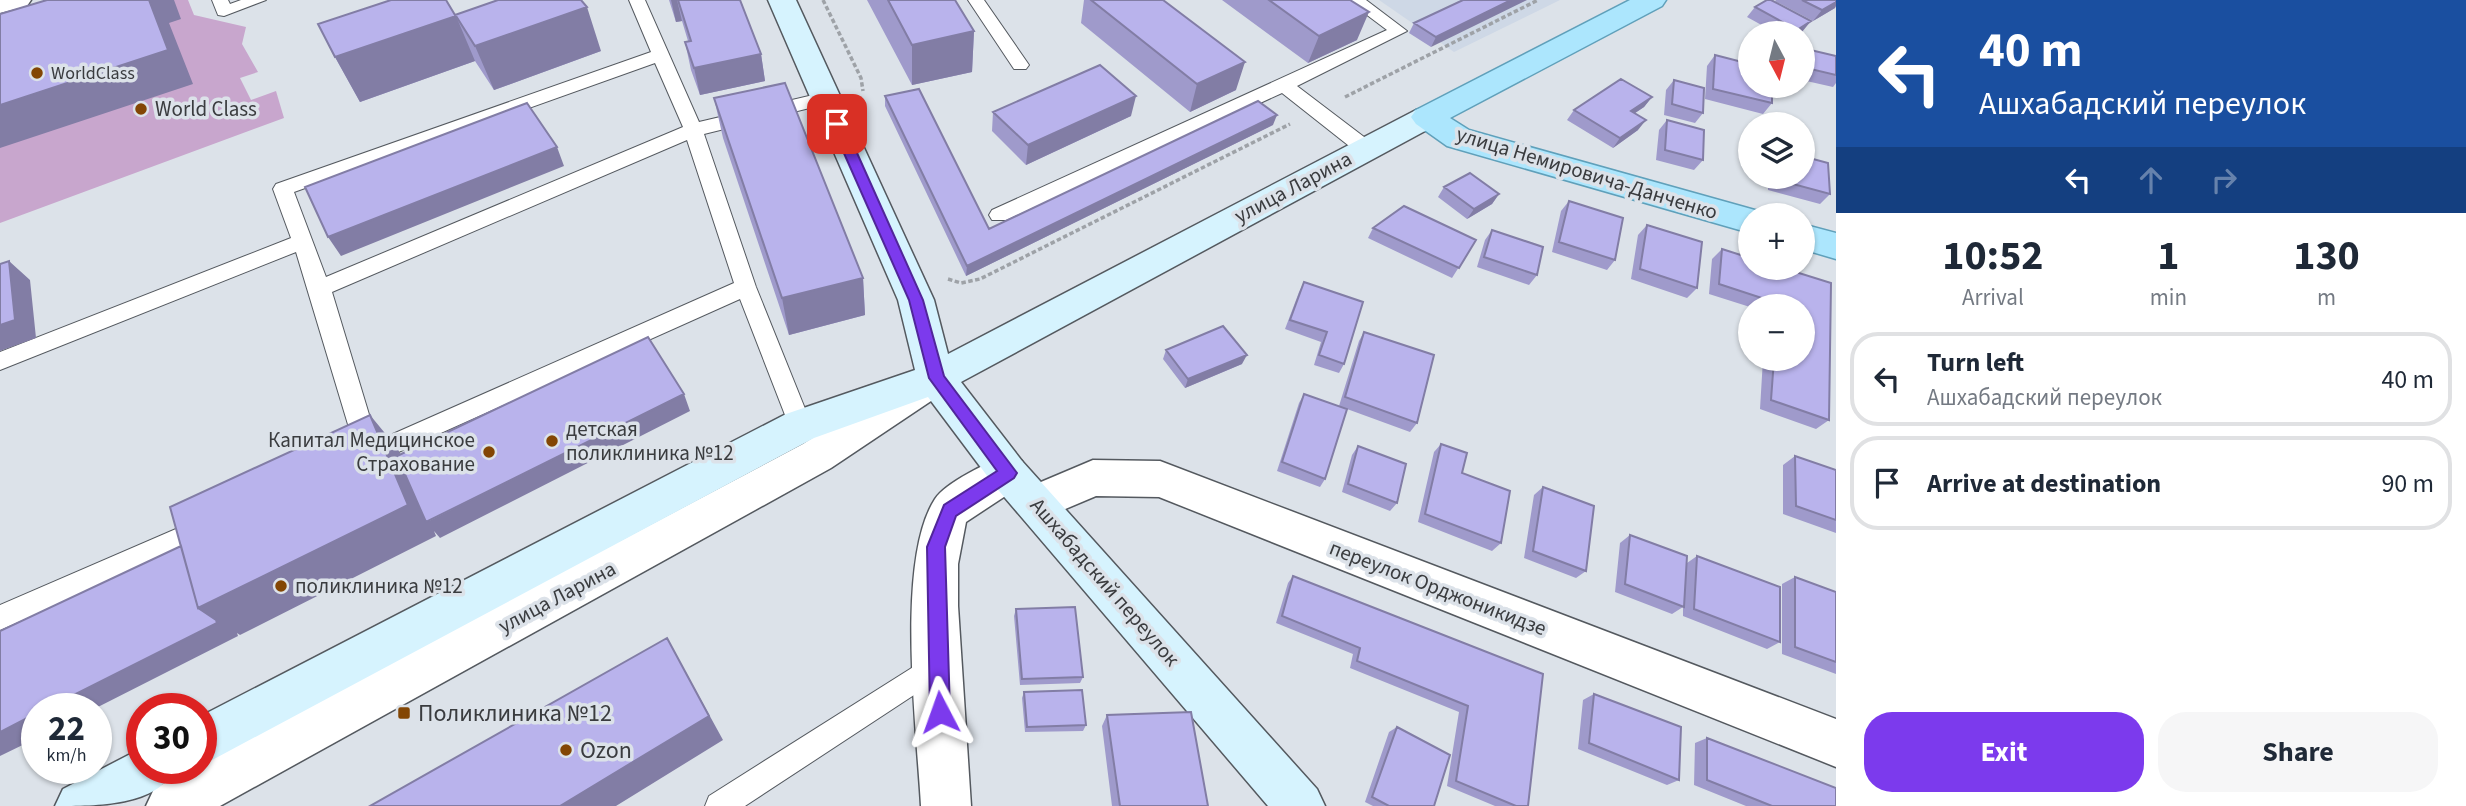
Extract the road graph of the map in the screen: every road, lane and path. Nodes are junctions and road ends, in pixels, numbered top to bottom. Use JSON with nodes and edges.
{"nodes":[{"id":1,"x":17,"y":0,"type":"edge"},
{"id":2,"x":220,"y":0,"type":"edge"},
{"id":3,"x":258,"y":0,"type":"edge"},
{"id":4,"x":637,"y":0,"type":"edge"},
{"id":5,"x":782,"y":0,"type":"edge"},
{"id":6,"x":976,"y":0,"type":"edge"},
{"id":7,"x":1355,"y":0,"type":"edge"},
{"id":8,"x":1652,"y":0,"type":"edge"},
{"id":9,"x":0,"y":5,"type":"edge"},
{"id":10,"x":661,"y":55,"type":"junction"},
{"id":11,"x":1020,"y":65,"type":"dead end"},
{"id":12,"x":1284,"y":85,"type":"junction"},
{"id":13,"x":826,"y":98,"type":"junction"},
{"id":14,"x":1427,"y":117,"type":"junction"},
{"id":15,"x":692,"y":130,"type":"junction"},
{"id":16,"x":1365,"y":148,"type":"junction"},
{"id":17,"x":999,"y":215,"type":"dead end"},
{"id":18,"x":1738,"y":218,"type":"edge"},
{"id":19,"x":1815,"y":240,"type":"edge"},
{"id":20,"x":303,"y":242,"type":"junction"},
{"id":21,"x":1836,"y":246,"type":"edge"},
{"id":22,"x":746,"y":287,"type":"junction"},
{"id":23,"x":320,"y":288,"type":"junction"},
{"id":24,"x":0,"y":361,"type":"edge"},
{"id":25,"x":936,"y":378,"type":"junction"},
{"id":26,"x":800,"y":426,"type":"junction"},
{"id":27,"x":370,"y":455,"type":"junction"},
{"id":28,"x":344,"y":466,"type":"edge"},
{"id":29,"x":1022,"y":488,"type":"junction"},
{"id":30,"x":229,"y":517,"type":"edge"},
{"id":31,"x":0,"y":618,"type":"edge"},
{"id":32,"x":937,"y":665,"type":"junction"},
{"id":33,"x":217,"y":734,"type":"edge"},
{"id":34,"x":1836,"y":743,"type":"edge"},
{"id":35,"x":126,"y":782,"type":"edge"},
{"id":36,"x":80,"y":806,"type":"edge"},
{"id":37,"x":171,"y":806,"type":"edge"},
{"id":38,"x":719,"y":806,"type":"edge"},
{"id":39,"x":946,"y":806,"type":"edge"},
{"id":40,"x":1300,"y":806,"type":"edge"}],
"edges":[{"from":1,"to":9,"type":"street"},
{"from":2,"to":3,"type":"lane"},
{"from":4,"to":10,"type":"lane"},
{"from":5,"to":13,"type":"main road","name":"Ашхабадский переулок"},
{"from":6,"to":11,"type":"lane"},
{"from":7,"to":12,"type":"lane"},
{"from":8,"to":14,"type":"main road","name":"улица Ларина"},
{"from":10,"to":15,"type":"lane"},
{"from":10,"to":20,"type":"lane"},
{"from":12,"to":16,"type":"lane"},
{"from":12,"to":17,"type":"lane"},
{"from":13,"to":15,"type":"lane"},
{"from":13,"to":25,"type":"main road","name":"Ашхабадский переулок"},
{"from":14,"to":16,"type":"main road","name":"улица Ларина"},
{"from":14,"to":18,"type":"main road","name":"улица Немировича-Данченко"},
{"from":15,"to":22,"type":"lane"},
{"from":15,"to":23,"type":"lane"},
{"from":16,"to":25,"type":"main road","name":"улица Ларина"},
{"from":19,"to":21,"type":"main road"},
{"from":20,"to":23,"type":"lane"},
{"from":20,"to":24,"type":"lane"},
{"from":22,"to":26,"type":"lane"},
{"from":22,"to":27,"type":"lane"},
{"from":23,"to":27,"type":"lane"},
{"from":25,"to":26,"type":"main road","name":"улица Ларина"},
{"from":25,"to":29,"type":"main road","name":"Ашхабадский переулок"},
{"from":25,"to":37,"type":"street","name":"улица Ларина"},
{"from":26,"to":33,"type":"main road","name":"улица Ларина"},
{"from":27,"to":28,"type":"lane"},
{"from":29,"to":32,"type":"street","name":"переулок Орджоникидзе"},
{"from":29,"to":34,"type":"street","name":"переулок Орджоникидзе"},
{"from":29,"to":40,"type":"main road","name":"Ашхабадский переулок"},
{"from":30,"to":31,"type":"lane"},
{"from":32,"to":38,"type":"lane"},
{"from":32,"to":39,"type":"street","name":"переулок Орджоникидзе"},
{"from":35,"to":36,"type":"main road"}]}
